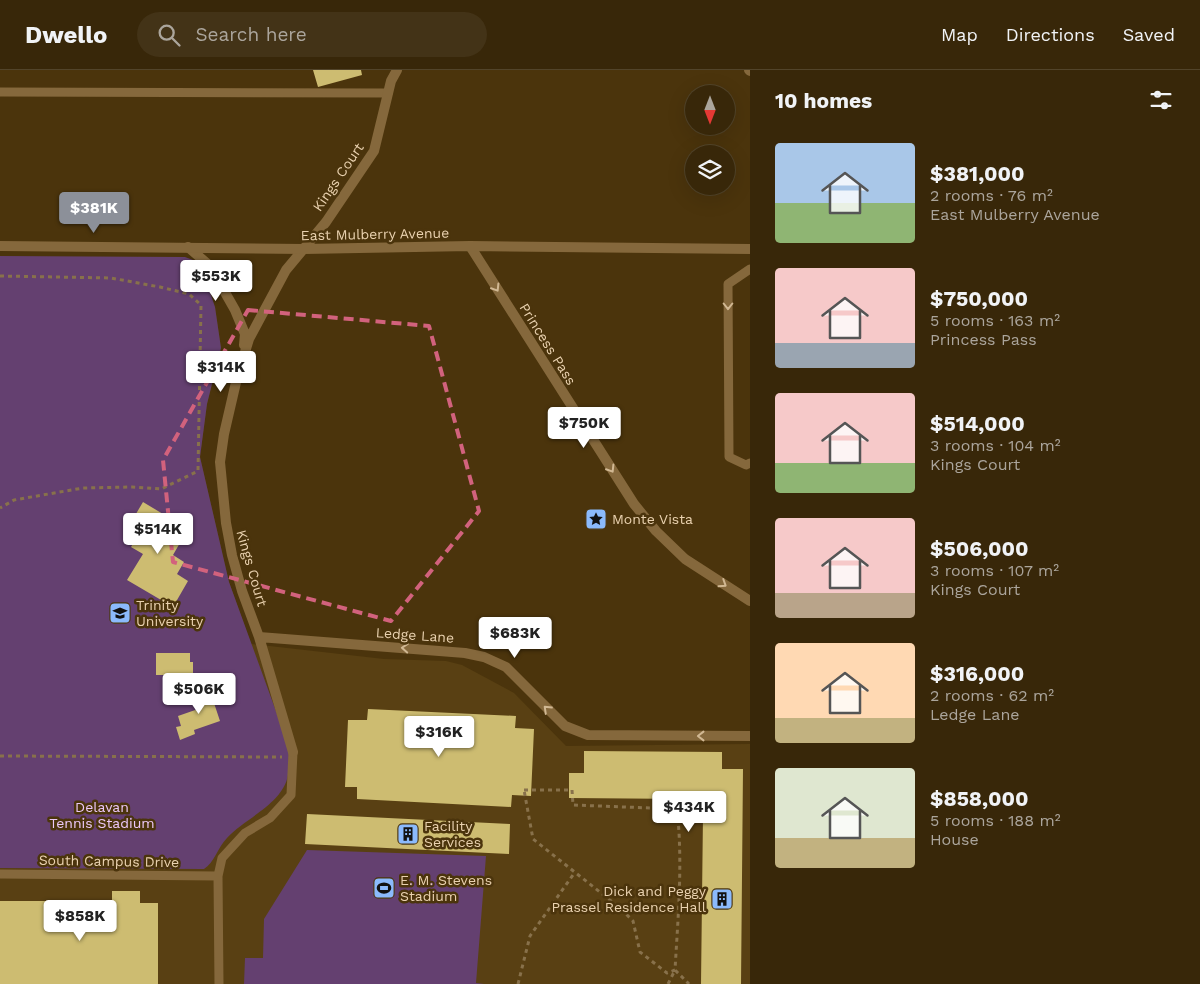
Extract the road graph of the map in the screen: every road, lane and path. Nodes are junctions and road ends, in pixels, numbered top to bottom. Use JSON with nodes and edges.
{"nodes":[{"id":1,"x":388,"y":70,"type":"edge"},
{"id":2,"x":397,"y":70,"type":"edge"},
{"id":3,"x":391,"y":80,"type":"junction"},
{"id":4,"x":0,"y":92,"type":"edge"},
{"id":5,"x":388,"y":93,"type":"junction"},
{"id":6,"x":0,"y":246,"type":"edge"},
{"id":7,"x":470,"y":246,"type":"junction"},
{"id":8,"x":188,"y":248,"type":"junction"},
{"id":9,"x":304,"y":248,"type":"junction"},
{"id":10,"x":750,"y":249,"type":"edge"},
{"id":11,"x":750,"y":269,"type":"edge"},
{"id":12,"x":0,"y":276,"type":"edge"},
{"id":13,"x":244,"y":358,"type":"junction"},
{"id":14,"x":750,"y":463,"type":"edge"},
{"id":15,"x":0,"y":508,"type":"edge"},
{"id":16,"x":750,"y":601,"type":"edge"},
{"id":17,"x":259,"y":637,"type":"junction"},
{"id":18,"x":750,"y":736,"type":"edge"},
{"id":19,"x":291,"y":755,"type":"junction"},
{"id":20,"x":0,"y":756,"type":"edge"},
{"id":21,"x":575,"y":872,"type":"junction"},
{"id":22,"x":0,"y":874,"type":"edge"},
{"id":23,"x":218,"y":876,"type":"junction"},
{"id":24,"x":674,"y":970,"type":"junction"},
{"id":25,"x":219,"y":984,"type":"edge"},
{"id":26,"x":518,"y":984,"type":"edge"},
{"id":27,"x":668,"y":984,"type":"edge"},
{"id":28,"x":689,"y":984,"type":"edge"}],
"edges":[{"from":1,"to":3,"type":"street","name":"Kings Court"},
{"from":2,"to":3,"type":"street","name":"Kings Court"},
{"from":3,"to":5,"type":"street","name":"Kings Court"},
{"from":4,"to":5,"type":"lane"},
{"from":5,"to":9,"type":"street","name":"Kings Court"},
{"from":6,"to":8,"type":"street","name":"East Mulberry Avenue"},
{"from":7,"to":9,"type":"street","name":"East Mulberry Avenue"},
{"from":7,"to":10,"type":"street","name":"East Mulberry Avenue"},
{"from":7,"to":16,"type":"street","name":"Princess Pass","one_way":true},
{"from":8,"to":9,"type":"street","name":"East Mulberry Avenue"},
{"from":8,"to":13,"type":"street","name":"Kings Court"},
{"from":9,"to":13,"type":"street","name":"Kings Court"},
{"from":11,"to":14,"type":"lane","one_way":true},
{"from":12,"to":15,"type":"path"},
{"from":13,"to":17,"type":"street","name":"Kings Court"},
{"from":18,"to":17,"type":"street","name":"Ledge Lane","one_way":true},
{"from":17,"to":19,"type":"street","name":"Kings Court"},
{"from":19,"to":20,"type":"path"},
{"from":19,"to":23,"type":"lane"},
{"from":21,"to":24,"type":"path"},
{"from":21,"to":24,"type":"path"},
{"from":21,"to":26,"type":"path"},
{"from":22,"to":23,"type":"lane","name":"South Campus Drive"},
{"from":23,"to":25,"type":"lane"},
{"from":24,"to":27,"type":"path"},
{"from":24,"to":28,"type":"path"}]}
